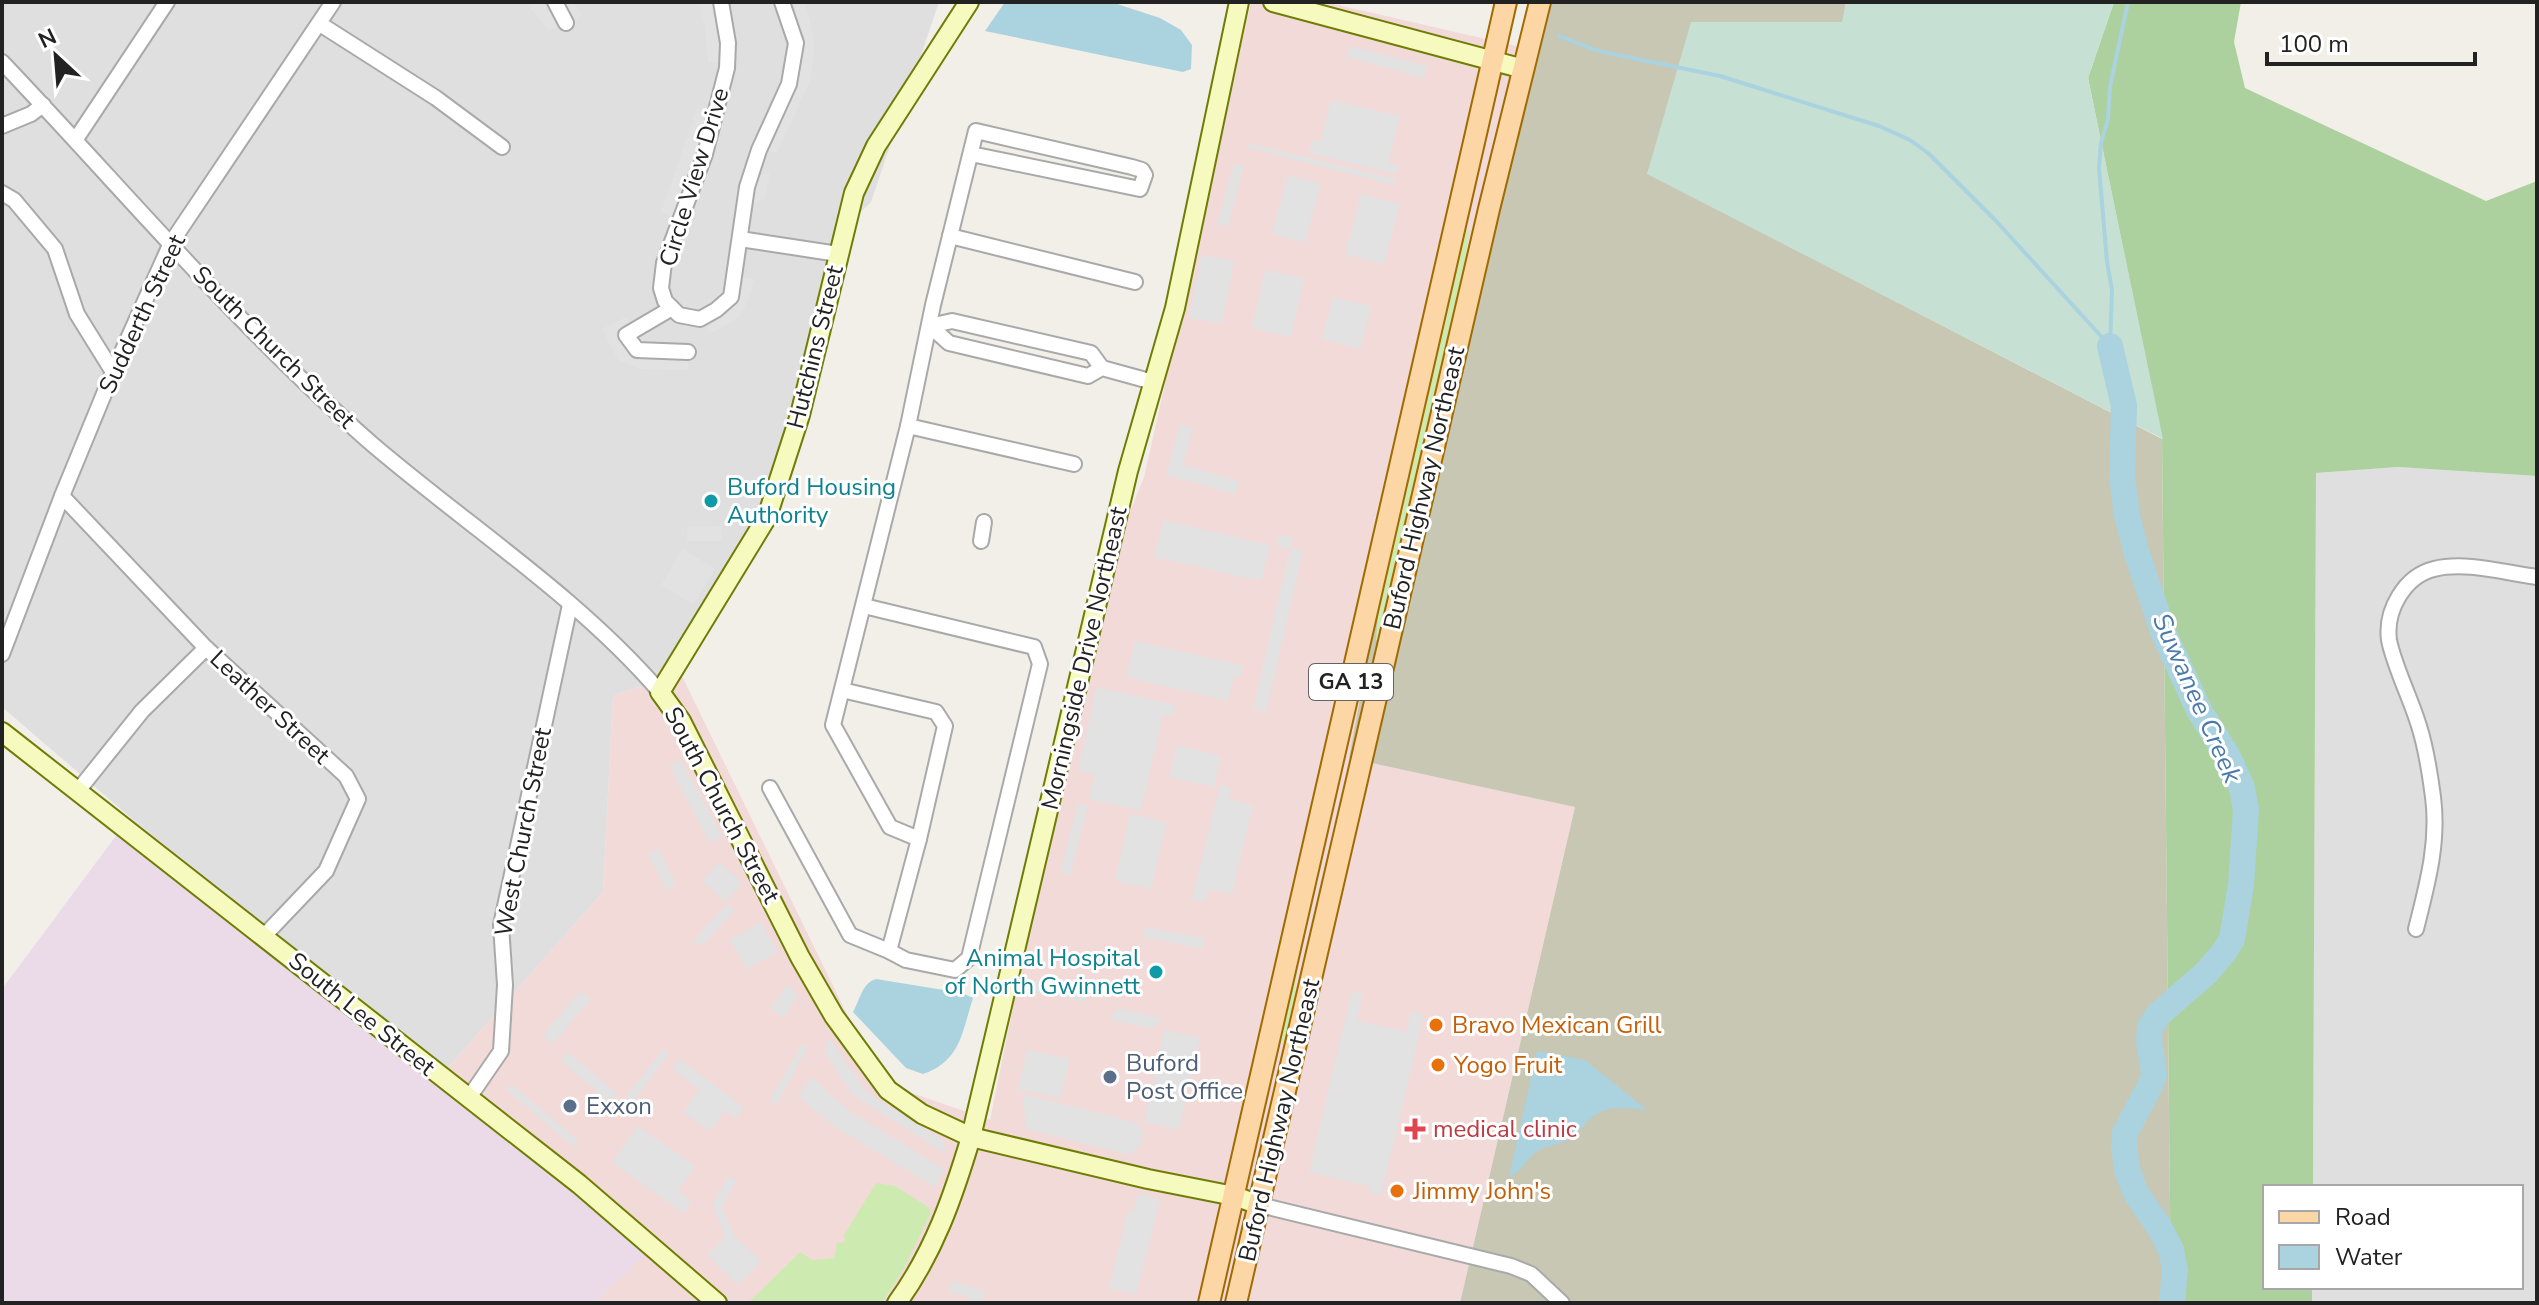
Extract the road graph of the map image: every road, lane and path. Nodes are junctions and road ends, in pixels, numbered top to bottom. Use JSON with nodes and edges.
{"nodes":[{"id":1,"x":167,"y":2,"type":"edge"},
{"id":2,"x":333,"y":2,"type":"edge"},
{"id":3,"x":555,"y":2,"type":"edge"},
{"id":4,"x":721,"y":2,"type":"edge"},
{"id":5,"x":782,"y":2,"type":"edge"},
{"id":6,"x":969,"y":2,"type":"edge"},
{"id":7,"x":1239,"y":2,"type":"edge"},
{"id":8,"x":1273,"y":2,"type":"edge"},
{"id":9,"x":1506,"y":2,"type":"edge"},
{"id":10,"x":1540,"y":2,"type":"edge"},
{"id":11,"x":566,"y":23,"type":"dead end"},
{"id":12,"x":320,"y":24,"type":"junction"},
{"id":13,"x":1492,"y":61,"type":"junction"},
{"id":14,"x":2,"y":62,"type":"edge"},
{"id":15,"x":1524,"y":69,"type":"junction"},
{"id":16,"x":43,"y":105,"type":"junction"},
{"id":17,"x":2,"y":126,"type":"edge"},
{"id":18,"x":76,"y":139,"type":"junction"},
{"id":19,"x":502,"y":147,"type":"dead end"},
{"id":20,"x":1072,"y":153,"type":"junction"},
{"id":21,"x":971,"y":154,"type":"junction"},
{"id":22,"x":1068,"y":174,"type":"junction"},
{"id":23,"x":2,"y":193,"type":"edge"},
{"id":24,"x":950,"y":236,"type":"junction"},
{"id":25,"x":740,"y":239,"type":"junction"},
{"id":26,"x":171,"y":243,"type":"junction"},
{"id":27,"x":838,"y":254,"type":"junction"},
{"id":28,"x":1135,"y":282,"type":"dead end"},
{"id":29,"x":672,"y":308,"type":"junction"},
{"id":30,"x":930,"y":326,"type":"junction"},
{"id":31,"x":1024,"y":338,"type":"junction"},
{"id":32,"x":688,"y":352,"type":"dead end"},
{"id":33,"x":1021,"y":360,"type":"junction"},
{"id":34,"x":1102,"y":368,"type":"junction"},
{"id":35,"x":113,"y":372,"type":"junction"},
{"id":36,"x":1153,"y":382,"type":"junction"},
{"id":37,"x":908,"y":426,"type":"junction"},
{"id":38,"x":1074,"y":464,"type":"dead end"},
{"id":39,"x":62,"y":496,"type":"junction"},
{"id":40,"x":984,"y":522,"type":"dead end"},
{"id":41,"x":981,"y":541,"type":"dead end"},
{"id":42,"x":2537,"y":577,"type":"edge"},
{"id":43,"x":570,"y":605,"type":"junction"},
{"id":44,"x":864,"y":606,"type":"junction"},
{"id":45,"x":206,"y":648,"type":"junction"},
{"id":46,"x":2,"y":654,"type":"edge"},
{"id":47,"x":842,"y":690,"type":"junction"},
{"id":48,"x":660,"y":692,"type":"junction"},
{"id":49,"x":2,"y":732,"type":"edge"},
{"id":50,"x":770,"y":788,"type":"dead end"},
{"id":51,"x":77,"y":792,"type":"junction"},
{"id":52,"x":919,"y":839,"type":"junction"},
{"id":53,"x":2416,"y":929,"type":"dead end"},
{"id":54,"x":264,"y":936,"type":"junction"},
{"id":55,"x":889,"y":951,"type":"junction"},
{"id":56,"x":468,"y":1099,"type":"junction"},
{"id":57,"x":971,"y":1137,"type":"junction"},
{"id":58,"x":1234,"y":1196,"type":"junction"},
{"id":59,"x":1260,"y":1205,"type":"junction"},
{"id":60,"x":717,"y":1303,"type":"edge"},
{"id":61,"x":897,"y":1303,"type":"edge"},
{"id":62,"x":1209,"y":1303,"type":"edge"},
{"id":63,"x":1236,"y":1303,"type":"edge"},
{"id":64,"x":1562,"y":1303,"type":"edge"}],
"edges":[{"from":1,"to":18,"type":"street"},
{"from":2,"to":12,"type":"street","name":"Sudderth Street"},
{"from":3,"to":11,"type":"street"},
{"from":4,"to":29,"type":"street","name":"Circle View Drive"},
{"from":5,"to":25,"type":"street"},
{"from":6,"to":27,"type":"street","name":"Hutchins Street"},
{"from":7,"to":36,"type":"street","name":"Morningside Drive Northeast"},
{"from":8,"to":13,"type":"street"},
{"from":9,"to":13,"type":"main road","name":"Buford Highway Northeast","number":"GA 13"},
{"from":10,"to":15,"type":"main road","name":"Buford Highway Northeast","number":"GA 13"},
{"from":12,"to":19,"type":"street"},
{"from":12,"to":26,"type":"street","name":"Sudderth Street"},
{"from":13,"to":15,"type":"street"},
{"from":13,"to":58,"type":"main road","name":"Buford Highway Northeast","number":"GA 13"},
{"from":14,"to":16,"type":"street","name":"South Church Street"},
{"from":15,"to":59,"type":"main road","name":"Buford Highway Northeast","number":"GA 13"},
{"from":16,"to":17,"type":"street"},
{"from":16,"to":18,"type":"street","name":"South Church Street"},
{"from":18,"to":26,"type":"street","name":"South Church Street"},
{"from":20,"to":21,"type":"street"},
{"from":20,"to":22,"type":"street"},
{"from":20,"to":22,"type":"street"},
{"from":21,"to":22,"type":"street"},
{"from":21,"to":24,"type":"street"},
{"from":23,"to":35,"type":"street"},
{"from":24,"to":28,"type":"street"},
{"from":24,"to":30,"type":"street"},
{"from":25,"to":27,"type":"street"},
{"from":25,"to":29,"type":"street"},
{"from":26,"to":35,"type":"street","name":"Sudderth Street"},
{"from":26,"to":43,"type":"street","name":"South Church Street"},
{"from":27,"to":48,"type":"street","name":"Hutchins Street"},
{"from":29,"to":32,"type":"street"},
{"from":30,"to":31,"type":"street"},
{"from":30,"to":33,"type":"street"},
{"from":30,"to":37,"type":"street"},
{"from":31,"to":33,"type":"street"},
{"from":31,"to":34,"type":"street"},
{"from":33,"to":34,"type":"street"},
{"from":34,"to":36,"type":"street"},
{"from":35,"to":39,"type":"street","name":"Sudderth Street"},
{"from":36,"to":57,"type":"street","name":"Morningside Drive Northeast"},
{"from":37,"to":38,"type":"street"},
{"from":37,"to":44,"type":"street"},
{"from":39,"to":45,"type":"street","name":"Leather Street"},
{"from":39,"to":46,"type":"street","name":"Sudderth Street"},
{"from":40,"to":41,"type":"street"},
{"from":42,"to":53,"type":"street"},
{"from":43,"to":48,"type":"street","name":"South Church Street"},
{"from":43,"to":56,"type":"street","name":"West Church Street"},
{"from":44,"to":47,"type":"street"},
{"from":44,"to":55,"type":"street"},
{"from":45,"to":51,"type":"street"},
{"from":45,"to":54,"type":"street","name":"Leather Street"},
{"from":47,"to":52,"type":"street"},
{"from":47,"to":52,"type":"street"},
{"from":48,"to":57,"type":"street","name":"South Church Street"},
{"from":49,"to":51,"type":"street","name":"South Lee Street"},
{"from":50,"to":55,"type":"street"},
{"from":51,"to":54,"type":"street","name":"South Lee Street"},
{"from":52,"to":55,"type":"street"},
{"from":54,"to":56,"type":"street","name":"South Lee Street"},
{"from":56,"to":60,"type":"street","name":"South Lee Street"},
{"from":57,"to":58,"type":"street","name":"South Church Street"},
{"from":57,"to":61,"type":"street","name":"Morningside Drive Northeast"},
{"from":58,"to":59,"type":"street","name":"South Church Street"},
{"from":58,"to":62,"type":"main road","name":"Buford Highway Northeast","number":"GA 13"},
{"from":59,"to":63,"type":"main road","name":"Buford Highway Northeast","number":"GA 13"},
{"from":59,"to":64,"type":"street"}]}
